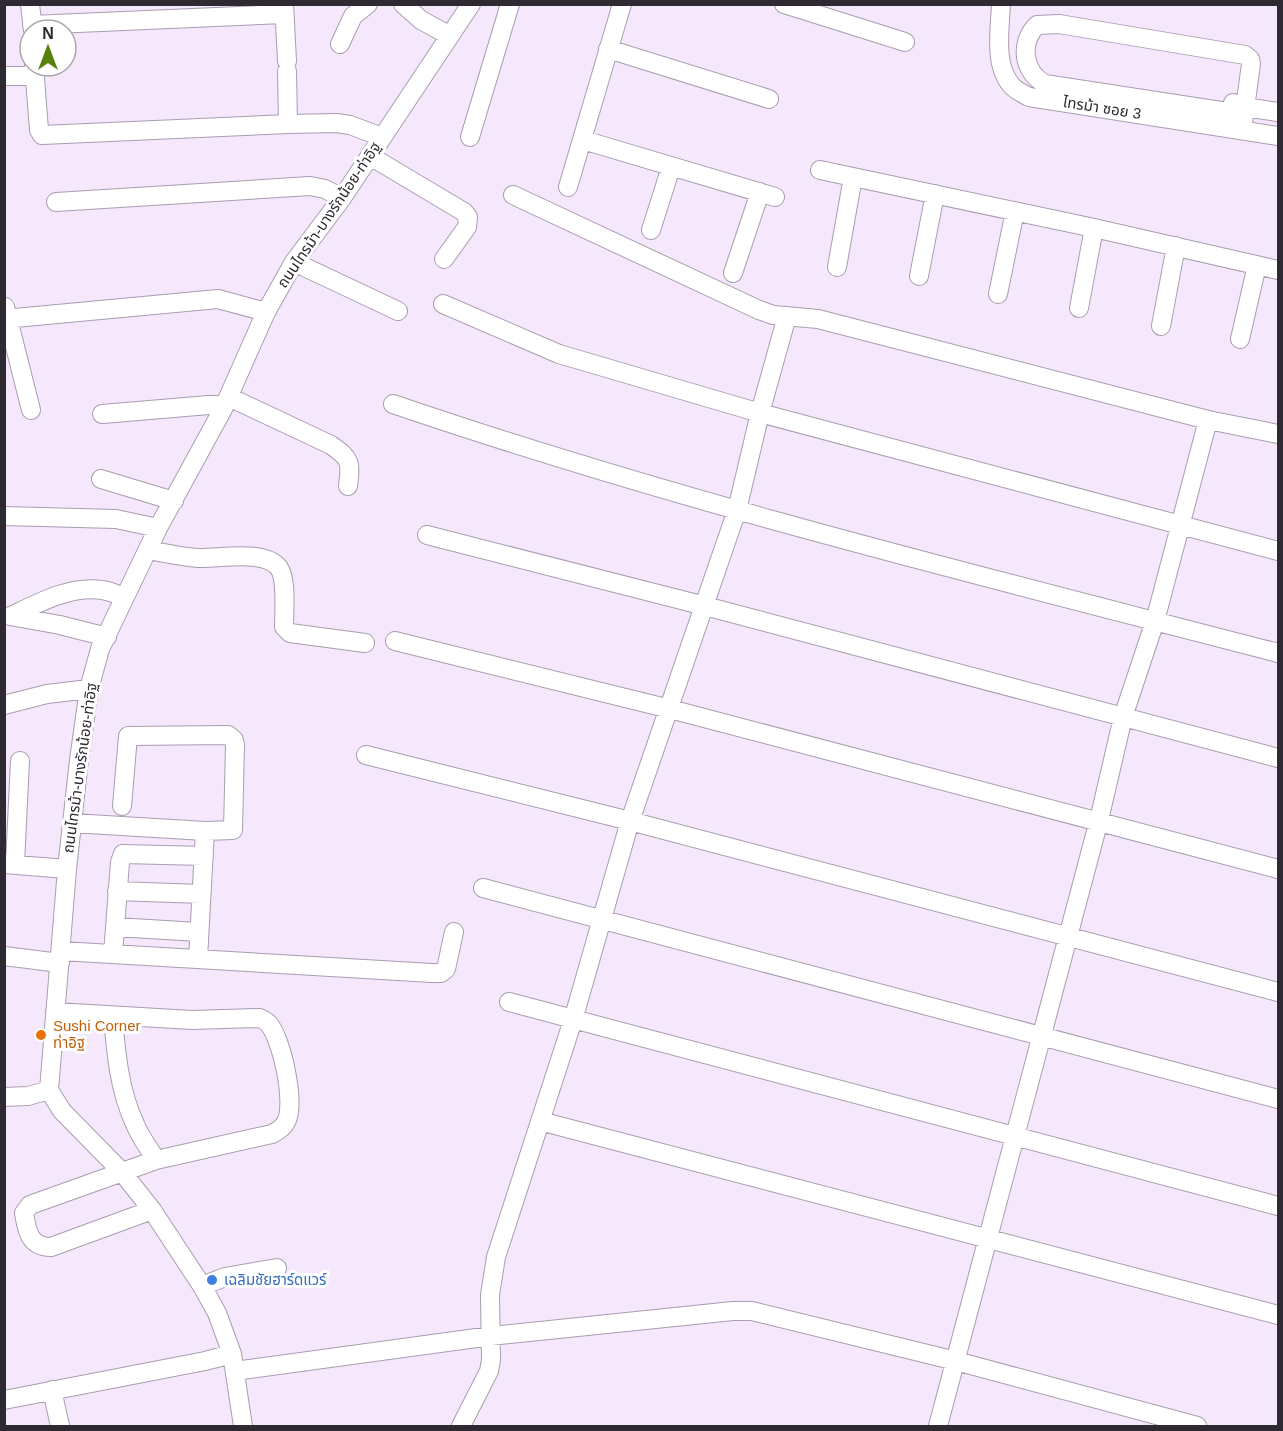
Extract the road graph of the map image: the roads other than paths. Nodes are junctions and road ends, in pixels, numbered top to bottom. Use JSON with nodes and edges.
{"nodes":[{"id":1,"x":368,"y":4,"type":"edge"},
{"id":2,"x":403,"y":4,"type":"edge"},
{"id":3,"x":471,"y":4,"type":"edge"},
{"id":4,"x":510,"y":4,"type":"edge"},
{"id":5,"x":622,"y":4,"type":"edge"},
{"id":6,"x":784,"y":4,"type":"edge"},
{"id":7,"x":1001,"y":4,"type":"edge"},
{"id":8,"x":284,"y":9,"type":"edge"},
{"id":9,"x":78,"y":24,"type":"edge"},
{"id":10,"x":450,"y":36,"type":"junction"},
{"id":11,"x":905,"y":42,"type":"dead end"},
{"id":12,"x":339,"y":44,"type":"dead end"},
{"id":13,"x":608,"y":50,"type":"junction"},
{"id":14,"x":31,"y":78,"type":"edge"},
{"id":15,"x":769,"y":99,"type":"dead end"},
{"id":16,"x":1245,"y":107,"type":"junction"},
{"id":17,"x":1278,"y":112,"type":"edge"},
{"id":18,"x":288,"y":124,"type":"junction"},
{"id":19,"x":1242,"y":130,"type":"junction"},
{"id":20,"x":1278,"y":136,"type":"edge"},
{"id":21,"x":382,"y":137,"type":"junction"},
{"id":22,"x":470,"y":137,"type":"dead end"},
{"id":23,"x":583,"y":140,"type":"junction"},
{"id":24,"x":370,"y":156,"type":"junction"},
{"id":25,"x":671,"y":167,"type":"junction"},
{"id":26,"x":820,"y":170,"type":"dead end"},
{"id":27,"x":853,"y":177,"type":"junction"},
{"id":28,"x":568,"y":187,"type":"dead end"},
{"id":29,"x":935,"y":194,"type":"junction"},
{"id":30,"x":513,"y":195,"type":"dead end"},
{"id":31,"x":342,"y":198,"type":"junction"},
{"id":32,"x":56,"y":202,"type":"dead end"},
{"id":33,"x":1016,"y":211,"type":"junction"},
{"id":34,"x":1094,"y":228,"type":"junction"},
{"id":35,"x":651,"y":230,"type":"dead end"},
{"id":36,"x":1176,"y":246,"type":"junction"},
{"id":37,"x":444,"y":259,"type":"dead end"},
{"id":38,"x":294,"y":262,"type":"junction"},
{"id":39,"x":1257,"y":265,"type":"junction"},
{"id":40,"x":837,"y":267,"type":"dead end"},
{"id":41,"x":1278,"y":270,"type":"edge"},
{"id":42,"x":733,"y":273,"type":"dead end"},
{"id":43,"x":919,"y":276,"type":"dead end"},
{"id":44,"x":998,"y":294,"type":"dead end"},
{"id":45,"x":443,"y":304,"type":"dead end"},
{"id":46,"x":1079,"y":308,"type":"dead end"},
{"id":47,"x":398,"y":311,"type":"dead end"},
{"id":48,"x":266,"y":312,"type":"junction"},
{"id":49,"x":6,"y":315,"type":"edge"},
{"id":50,"x":787,"y":316,"type":"junction"},
{"id":51,"x":1161,"y":326,"type":"dead end"},
{"id":52,"x":1240,"y":339,"type":"dead end"},
{"id":53,"x":226,"y":403,"type":"junction"},
{"id":54,"x":393,"y":404,"type":"dead end"},
{"id":55,"x":31,"y":410,"type":"dead end"},
{"id":56,"x":760,"y":413,"type":"junction"},
{"id":57,"x":102,"y":414,"type":"dead end"},
{"id":58,"x":1208,"y":420,"type":"junction"},
{"id":59,"x":1278,"y":434,"type":"edge"},
{"id":60,"x":101,"y":478,"type":"dead end"},
{"id":61,"x":348,"y":486,"type":"dead end"},
{"id":62,"x":174,"y":501,"type":"junction"},
{"id":63,"x":737,"y":510,"type":"junction"},
{"id":64,"x":4,"y":516,"type":"edge"},
{"id":65,"x":1181,"y":525,"type":"junction"},
{"id":66,"x":158,"y":528,"type":"junction"},
{"id":67,"x":428,"y":535,"type":"dead end"},
{"id":68,"x":148,"y":550,"type":"junction"},
{"id":69,"x":1278,"y":551,"type":"edge"},
{"id":70,"x":125,"y":597,"type":"junction"},
{"id":71,"x":705,"y":606,"type":"junction"},
{"id":72,"x":8,"y":616,"type":"edge"},
{"id":73,"x":1155,"y":621,"type":"junction"},
{"id":74,"x":107,"y":637,"type":"junction"},
{"id":75,"x":395,"y":641,"type":"dead end"},
{"id":76,"x":365,"y":643,"type":"dead end"},
{"id":77,"x":1278,"y":653,"type":"edge"},
{"id":78,"x":89,"y":689,"type":"junction"},
{"id":79,"x":4,"y":705,"type":"edge"},
{"id":80,"x":670,"y":709,"type":"junction"},
{"id":81,"x":1124,"y":717,"type":"junction"},
{"id":82,"x":366,"y":755,"type":"dead end"},
{"id":83,"x":1278,"y":758,"type":"edge"},
{"id":84,"x":20,"y":761,"type":"dead end"},
{"id":85,"x":11,"y":804,"type":"edge"},
{"id":86,"x":122,"y":806,"type":"dead end"},
{"id":87,"x":1099,"y":820,"type":"junction"},
{"id":88,"x":630,"y":821,"type":"junction"},
{"id":89,"x":72,"y":823,"type":"junction"},
{"id":90,"x":205,"y":831,"type":"junction"},
{"id":91,"x":204,"y":856,"type":"junction"},
{"id":92,"x":10,"y":864,"type":"edge"},
{"id":93,"x":67,"y":869,"type":"junction"},
{"id":94,"x":1278,"y":869,"type":"edge"},
{"id":95,"x":483,"y":888,"type":"dead end"},
{"id":96,"x":117,"y":891,"type":"junction"},
{"id":97,"x":201,"y":894,"type":"junction"},
{"id":98,"x":601,"y":920,"type":"junction"},
{"id":99,"x":115,"y":927,"type":"junction"},
{"id":100,"x":199,"y":932,"type":"junction"},
{"id":101,"x":454,"y":932,"type":"dead end"},
{"id":102,"x":1068,"y":936,"type":"junction"},
{"id":103,"x":113,"y":954,"type":"junction"},
{"id":104,"x":4,"y":956,"type":"edge"},
{"id":105,"x":60,"y":957,"type":"junction"},
{"id":106,"x":198,"y":959,"type":"junction"},
{"id":107,"x":1278,"y":992,"type":"edge"},
{"id":108,"x":509,"y":1002,"type":"dead end"},
{"id":109,"x":55,"y":1012,"type":"junction"},
{"id":110,"x":113,"y":1016,"type":"junction"},
{"id":111,"x":573,"y":1020,"type":"junction"},
{"id":112,"x":1041,"y":1037,"type":"junction"},
{"id":113,"x":49,"y":1090,"type":"junction"},
{"id":114,"x":4,"y":1097,"type":"edge"},
{"id":115,"x":1278,"y":1099,"type":"edge"},
{"id":116,"x":540,"y":1121,"type":"junction"},
{"id":117,"x":1015,"y":1136,"type":"junction"},
{"id":118,"x":156,"y":1160,"type":"junction"},
{"id":119,"x":122,"y":1172,"type":"junction"},
{"id":120,"x":1278,"y":1206,"type":"edge"},
{"id":121,"x":152,"y":1210,"type":"junction"},
{"id":122,"x":987,"y":1239,"type":"junction"},
{"id":123,"x":277,"y":1268,"type":"dead end"},
{"id":124,"x":202,"y":1286,"type":"junction"},
{"id":125,"x":1278,"y":1315,"type":"edge"},
{"id":126,"x":491,"y":1336,"type":"junction"},
{"id":127,"x":956,"y":1361,"type":"junction"},
{"id":128,"x":234,"y":1362,"type":"junction"},
{"id":129,"x":52,"y":1390,"type":"junction"},
{"id":130,"x":4,"y":1400,"type":"edge"},
{"id":131,"x":60,"y":1426,"type":"edge"},
{"id":132,"x":243,"y":1426,"type":"edge"},
{"id":133,"x":461,"y":1426,"type":"edge"},
{"id":134,"x":938,"y":1426,"type":"edge"},
{"id":135,"x":1197,"y":1426,"type":"edge"}],
"edges":[{"from":1,"to":12,"type":"street"},
{"from":2,"to":10,"type":"street"},
{"from":3,"to":10,"type":"street","name":"ถนนไทรม้า-บางรักน้อย-ท่าอิฐ"},
{"from":4,"to":22,"type":"street"},
{"from":5,"to":13,"type":"street"},
{"from":6,"to":11,"type":"street"},
{"from":7,"to":19,"type":"street","name":"ไทรม้า ซอย 3"},
{"from":8,"to":9,"type":"street"},
{"from":8,"to":18,"type":"street"},
{"from":10,"to":21,"type":"street","name":"ถนนไทรม้า-บางรักน้อย-ท่าอิฐ"},
{"from":13,"to":15,"type":"street"},
{"from":13,"to":23,"type":"street"},
{"from":14,"to":18,"type":"street"},
{"from":16,"to":16,"type":"street"},
{"from":16,"to":17,"type":"street"},
{"from":16,"to":19,"type":"street"},
{"from":18,"to":21,"type":"street"},
{"from":19,"to":20,"type":"street","name":"ไทรม้า ซอย 3"},
{"from":21,"to":24,"type":"street","name":"ถนนไทรม้า-บางรักน้อย-ท่าอิฐ"},
{"from":23,"to":25,"type":"street"},
{"from":23,"to":28,"type":"street"},
{"from":24,"to":31,"type":"street","name":"ถนนไทรม้า-บางรักน้อย-ท่าอิฐ"},
{"from":24,"to":37,"type":"street"},
{"from":25,"to":35,"type":"street"},
{"from":25,"to":42,"type":"street"},
{"from":26,"to":27,"type":"street"},
{"from":27,"to":29,"type":"street"},
{"from":27,"to":40,"type":"street"},
{"from":29,"to":33,"type":"street"},
{"from":29,"to":43,"type":"street"},
{"from":30,"to":50,"type":"street"},
{"from":31,"to":32,"type":"street"},
{"from":31,"to":38,"type":"street","name":"ถนนไทรม้า-บางรักน้อย-ท่าอิฐ"},
{"from":33,"to":34,"type":"street"},
{"from":33,"to":44,"type":"street"},
{"from":34,"to":36,"type":"street"},
{"from":34,"to":46,"type":"street"},
{"from":36,"to":39,"type":"street"},
{"from":36,"to":51,"type":"street"},
{"from":38,"to":47,"type":"street"},
{"from":38,"to":48,"type":"street","name":"ถนนไทรม้า-บางรักน้อย-ท่าอิฐ"},
{"from":39,"to":41,"type":"street"},
{"from":39,"to":52,"type":"street"},
{"from":45,"to":56,"type":"street"},
{"from":48,"to":49,"type":"street"},
{"from":48,"to":53,"type":"street","name":"ถนนไทรม้า-บางรักน้อย-ท่าอิฐ"},
{"from":49,"to":55,"type":"street"},
{"from":50,"to":56,"type":"street"},
{"from":50,"to":58,"type":"street"},
{"from":53,"to":57,"type":"street"},
{"from":53,"to":61,"type":"street"},
{"from":53,"to":62,"type":"street","name":"ถนนไทรม้า-บางรักน้อย-ท่าอิฐ"},
{"from":54,"to":63,"type":"street"},
{"from":56,"to":63,"type":"street"},
{"from":56,"to":65,"type":"street"},
{"from":58,"to":59,"type":"street"},
{"from":58,"to":65,"type":"street"},
{"from":60,"to":62,"type":"street"},
{"from":62,"to":66,"type":"street","name":"ถนนไทรม้า-บางรักน้อย-ท่าอิฐ"},
{"from":63,"to":71,"type":"street"},
{"from":63,"to":73,"type":"street"},
{"from":64,"to":66,"type":"street"},
{"from":65,"to":69,"type":"street"},
{"from":65,"to":73,"type":"street"},
{"from":66,"to":68,"type":"street","name":"ถนนไทรม้า-บางรักน้อย-ท่าอิฐ"},
{"from":67,"to":71,"type":"street"},
{"from":68,"to":70,"type":"street","name":"ถนนไทรม้า-บางรักน้อย-ท่าอิฐ"},
{"from":68,"to":76,"type":"street"},
{"from":70,"to":72,"type":"street"},
{"from":70,"to":74,"type":"street","name":"ถนนไทรม้า-บางรักน้อย-ท่าอิฐ"},
{"from":71,"to":80,"type":"street"},
{"from":71,"to":81,"type":"street"},
{"from":72,"to":74,"type":"street"},
{"from":73,"to":77,"type":"street"},
{"from":73,"to":81,"type":"street"},
{"from":74,"to":78,"type":"street","name":"ถนนไทรม้า-บางรักน้อย-ท่าอิฐ"},
{"from":75,"to":80,"type":"street"},
{"from":78,"to":79,"type":"street"},
{"from":78,"to":89,"type":"street","name":"ถนนไทรม้า-บางรักน้อย-ท่าอิฐ"},
{"from":80,"to":87,"type":"street"},
{"from":80,"to":88,"type":"street"},
{"from":81,"to":83,"type":"street"},
{"from":81,"to":87,"type":"street"},
{"from":82,"to":88,"type":"street"},
{"from":84,"to":85,"type":"street"},
{"from":85,"to":92,"type":"street"},
{"from":86,"to":90,"type":"street"},
{"from":87,"to":94,"type":"street"},
{"from":87,"to":102,"type":"street"},
{"from":88,"to":98,"type":"street"},
{"from":88,"to":102,"type":"street"},
{"from":89,"to":90,"type":"street"},
{"from":89,"to":93,"type":"street","name":"ถนนไทรม้า-บางรักน้อย-ท่าอิฐ"},
{"from":90,"to":91,"type":"street"},
{"from":91,"to":96,"type":"street"},
{"from":91,"to":97,"type":"street"},
{"from":92,"to":93,"type":"street"},
{"from":93,"to":105,"type":"street","name":"ถนนไทรม้า-บางรักน้อย-ท่าอิฐ"},
{"from":95,"to":98,"type":"street"},
{"from":96,"to":97,"type":"street"},
{"from":96,"to":99,"type":"street"},
{"from":97,"to":100,"type":"street"},
{"from":98,"to":111,"type":"street"},
{"from":98,"to":112,"type":"street"},
{"from":99,"to":100,"type":"street"},
{"from":99,"to":103,"type":"street"},
{"from":100,"to":106,"type":"street"},
{"from":101,"to":106,"type":"street"},
{"from":102,"to":107,"type":"street"},
{"from":102,"to":112,"type":"street"},
{"from":103,"to":105,"type":"street"},
{"from":103,"to":106,"type":"street"},
{"from":104,"to":105,"type":"street"},
{"from":105,"to":109,"type":"street","name":"ถนนไทรม้า-บางรักน้อย-ท่าอิฐ"},
{"from":108,"to":111,"type":"street"},
{"from":109,"to":110,"type":"street"},
{"from":109,"to":113,"type":"street","name":"ถนนไทรม้า-บางรักน้อย-ท่าอิฐ"},
{"from":110,"to":118,"type":"street"},
{"from":110,"to":118,"type":"street"},
{"from":111,"to":116,"type":"street"},
{"from":111,"to":117,"type":"street"},
{"from":112,"to":115,"type":"street"},
{"from":112,"to":117,"type":"street"},
{"from":113,"to":114,"type":"street"},
{"from":113,"to":119,"type":"street"},
{"from":116,"to":122,"type":"street"},
{"from":116,"to":126,"type":"street"},
{"from":117,"to":120,"type":"street"},
{"from":117,"to":122,"type":"street"},
{"from":118,"to":119,"type":"street"},
{"from":119,"to":121,"type":"street"},
{"from":119,"to":121,"type":"street"},
{"from":121,"to":124,"type":"street"},
{"from":122,"to":125,"type":"street"},
{"from":122,"to":127,"type":"street"},
{"from":123,"to":124,"type":"street"},
{"from":124,"to":128,"type":"street"},
{"from":126,"to":127,"type":"street"},
{"from":126,"to":128,"type":"street"},
{"from":126,"to":133,"type":"street"},
{"from":127,"to":134,"type":"street"},
{"from":127,"to":135,"type":"street"},
{"from":128,"to":129,"type":"street"},
{"from":128,"to":132,"type":"street"},
{"from":129,"to":130,"type":"street"},
{"from":129,"to":131,"type":"street"}]}
